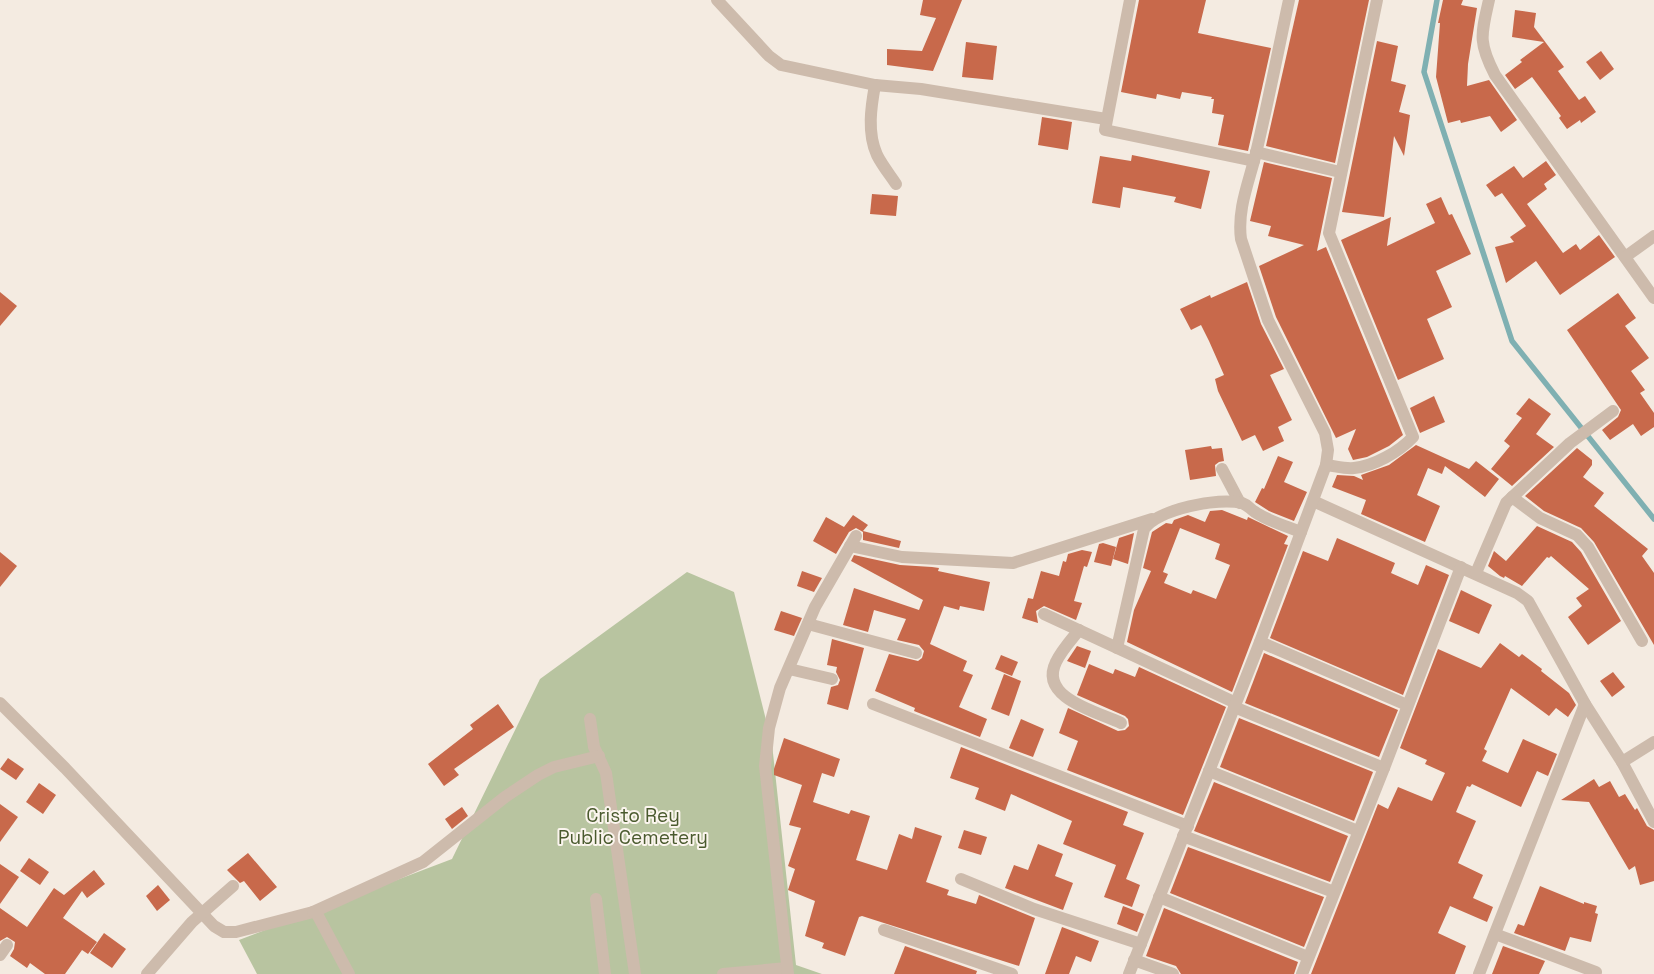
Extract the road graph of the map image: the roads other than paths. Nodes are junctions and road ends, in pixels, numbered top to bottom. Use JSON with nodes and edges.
{"nodes":[{"id":1,"x":717,"y":0,"type":"edge"},
{"id":2,"x":1130,"y":0,"type":"edge"},
{"id":3,"x":1289,"y":0,"type":"edge"},
{"id":4,"x":1377,"y":0,"type":"edge"},
{"id":5,"x":1489,"y":0,"type":"edge"},
{"id":6,"x":875,"y":85,"type":"junction"},
{"id":7,"x":1106,"y":119,"type":"junction"},
{"id":8,"x":1255,"y":157,"type":"junction"},
{"id":9,"x":1340,"y":172,"type":"junction"},
{"id":10,"x":896,"y":184,"type":"dead end"},
{"id":11,"x":1654,"y":236,"type":"edge"},
{"id":12,"x":1625,"y":257,"type":"junction"},
{"id":13,"x":1654,"y":298,"type":"edge"},
{"id":14,"x":1613,"y":410,"type":"dead end"},
{"id":15,"x":1326,"y":464,"type":"junction"},
{"id":16,"x":1222,"y":469,"type":"dead end"},
{"id":17,"x":1512,"y":497,"type":"junction"},
{"id":18,"x":1314,"y":500,"type":"junction"},
{"id":19,"x":1240,"y":503,"type":"junction"},
{"id":20,"x":1152,"y":519,"type":"junction"},
{"id":21,"x":1301,"y":532,"type":"junction"},
{"id":22,"x":1461,"y":567,"type":"junction"},
{"id":23,"x":1476,"y":573,"type":"junction"},
{"id":24,"x":1044,"y":614,"type":"dead end"},
{"id":25,"x":808,"y":624,"type":"junction"},
{"id":26,"x":1079,"y":630,"type":"junction"},
{"id":27,"x":1642,"y":641,"type":"dead end"},
{"id":28,"x":1260,"y":642,"type":"junction"},
{"id":29,"x":1116,"y":648,"type":"junction"},
{"id":30,"x":916,"y":653,"type":"dead end"},
{"id":31,"x":789,"y":669,"type":"junction"},
{"id":32,"x":832,"y":679,"type":"dead end"},
{"id":33,"x":0,"y":703,"type":"edge"},
{"id":34,"x":873,"y":704,"type":"dead end"},
{"id":35,"x":1585,"y":704,"type":"junction"},
{"id":36,"x":1235,"y":705,"type":"junction"},
{"id":37,"x":1407,"y":705,"type":"junction"},
{"id":38,"x":590,"y":719,"type":"dead end"},
{"id":39,"x":1121,"y":723,"type":"dead end"},
{"id":40,"x":1654,"y":742,"type":"edge"},
{"id":41,"x":599,"y":756,"type":"junction"},
{"id":42,"x":1622,"y":762,"type":"junction"},
{"id":43,"x":1384,"y":768,"type":"junction"},
{"id":44,"x":1210,"y":771,"type":"junction"},
{"id":45,"x":1654,"y":822,"type":"edge"},
{"id":46,"x":1186,"y":831,"type":"junction"},
{"id":47,"x":1358,"y":831,"type":"junction"},
{"id":48,"x":961,"y":879,"type":"dead end"},
{"id":49,"x":233,"y":886,"type":"dead end"},
{"id":50,"x":1334,"y":892,"type":"junction"},
{"id":51,"x":1159,"y":898,"type":"junction"},
{"id":52,"x":596,"y":899,"type":"dead end"},
{"id":53,"x":313,"y":912,"type":"junction"},
{"id":54,"x":201,"y":914,"type":"junction"},
{"id":55,"x":884,"y":930,"type":"dead end"},
{"id":56,"x":1496,"y":934,"type":"junction"},
{"id":57,"x":1140,"y":944,"type":"junction"},
{"id":58,"x":1308,"y":957,"type":"junction"},
{"id":59,"x":1134,"y":960,"type":"junction"},
{"id":60,"x":787,"y":971,"type":"edge"},
{"id":61,"x":1596,"y":972,"type":"dead end"},
{"id":62,"x":147,"y":974,"type":"edge"},
{"id":63,"x":350,"y":974,"type":"edge"},
{"id":64,"x":605,"y":974,"type":"edge"},
{"id":65,"x":635,"y":974,"type":"edge"},
{"id":66,"x":723,"y":974,"type":"edge"},
{"id":67,"x":1012,"y":974,"type":"edge"},
{"id":68,"x":1129,"y":974,"type":"edge"},
{"id":69,"x":1172,"y":974,"type":"edge"},
{"id":70,"x":1302,"y":974,"type":"edge"},
{"id":71,"x":1479,"y":974,"type":"edge"}],
"edges":[{"from":1,"to":6,"type":"street"},
{"from":2,"to":7,"type":"street"},
{"from":3,"to":8,"type":"street"},
{"from":4,"to":9,"type":"street"},
{"from":5,"to":12,"type":"street"},
{"from":6,"to":7,"type":"street"},
{"from":6,"to":10,"type":"street"},
{"from":7,"to":8,"type":"street"},
{"from":8,"to":9,"type":"street"},
{"from":8,"to":15,"type":"street"},
{"from":9,"to":15,"type":"street"},
{"from":11,"to":12,"type":"street"},
{"from":12,"to":13,"type":"street"},
{"from":14,"to":17,"type":"street"},
{"from":15,"to":18,"type":"street"},
{"from":16,"to":19,"type":"street"},
{"from":17,"to":23,"type":"street"},
{"from":17,"to":27,"type":"street"},
{"from":18,"to":21,"type":"street"},
{"from":18,"to":22,"type":"street"},
{"from":19,"to":20,"type":"street"},
{"from":19,"to":21,"type":"street"},
{"from":20,"to":25,"type":"street"},
{"from":20,"to":29,"type":"street"},
{"from":21,"to":28,"type":"street"},
{"from":22,"to":23,"type":"street"},
{"from":22,"to":37,"type":"street"},
{"from":23,"to":35,"type":"street"},
{"from":24,"to":26,"type":"street"},
{"from":25,"to":30,"type":"street"},
{"from":25,"to":31,"type":"street"},
{"from":26,"to":29,"type":"street"},
{"from":26,"to":39,"type":"street"},
{"from":28,"to":36,"type":"street"},
{"from":28,"to":37,"type":"street"},
{"from":29,"to":36,"type":"street"},
{"from":31,"to":32,"type":"street"},
{"from":31,"to":60,"type":"street"},
{"from":33,"to":54,"type":"street"},
{"from":34,"to":46,"type":"street"},
{"from":35,"to":42,"type":"street"},
{"from":35,"to":56,"type":"street"},
{"from":36,"to":43,"type":"street"},
{"from":36,"to":44,"type":"street"},
{"from":37,"to":43,"type":"street"},
{"from":38,"to":41,"type":"street"},
{"from":40,"to":42,"type":"street"},
{"from":41,"to":53,"type":"street"},
{"from":41,"to":65,"type":"street"},
{"from":42,"to":45,"type":"street"},
{"from":43,"to":47,"type":"street"},
{"from":44,"to":46,"type":"street"},
{"from":44,"to":47,"type":"street"},
{"from":46,"to":50,"type":"street"},
{"from":46,"to":51,"type":"street"},
{"from":47,"to":50,"type":"street"},
{"from":48,"to":57,"type":"street"},
{"from":49,"to":54,"type":"street"},
{"from":50,"to":58,"type":"street"},
{"from":51,"to":57,"type":"street"},
{"from":51,"to":58,"type":"street"},
{"from":52,"to":64,"type":"street"},
{"from":53,"to":54,"type":"street"},
{"from":53,"to":63,"type":"street"},
{"from":54,"to":62,"type":"street"},
{"from":55,"to":67,"type":"street"},
{"from":56,"to":61,"type":"street"},
{"from":56,"to":71,"type":"street"},
{"from":57,"to":59,"type":"street"},
{"from":58,"to":70,"type":"street"},
{"from":59,"to":68,"type":"street"},
{"from":59,"to":69,"type":"street"},
{"from":60,"to":66,"type":"street"}]}
